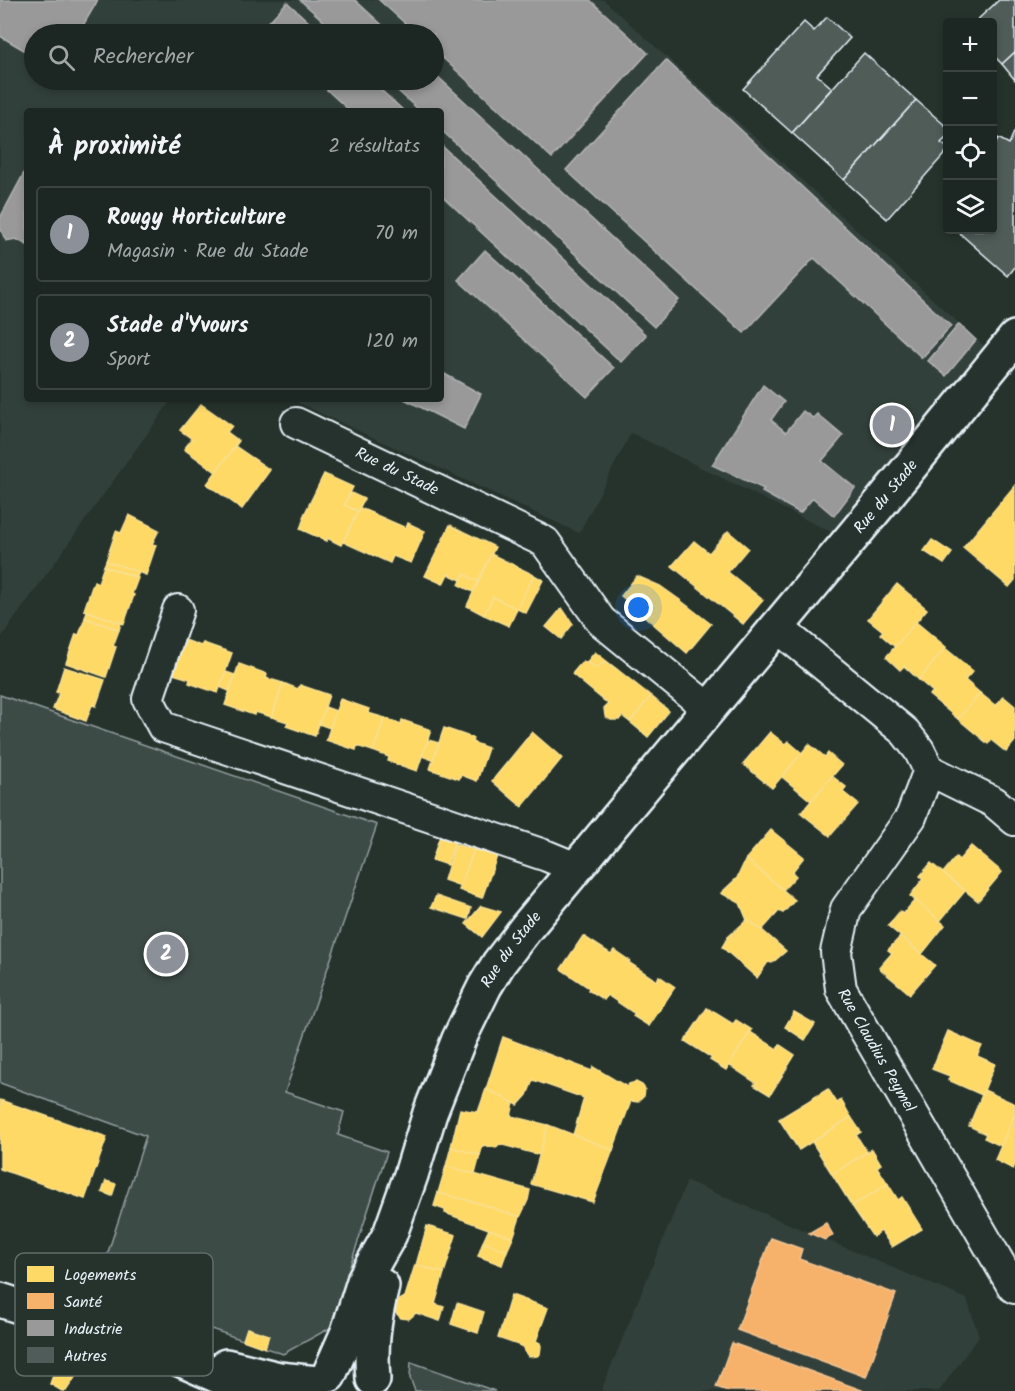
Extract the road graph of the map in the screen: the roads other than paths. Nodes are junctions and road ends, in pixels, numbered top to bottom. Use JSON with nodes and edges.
{"nodes":[{"id":1,"x":1015,"y":338,"type":"edge"},
{"id":2,"x":296,"y":423,"type":"dead end"},
{"id":3,"x":178,"y":610,"type":"dead end"},
{"id":4,"x":777,"y":627,"type":"junction"},
{"id":5,"x":709,"y":709,"type":"junction"},
{"id":6,"x":929,"y":770,"type":"junction"},
{"id":7,"x":1015,"y":820,"type":"edge"},
{"id":8,"x":576,"y":868,"type":"junction"},
{"id":9,"x":390,"y":1234,"type":"junction"},
{"id":10,"x":1015,"y":1288,"type":"edge"},
{"id":11,"x":0,"y":1300,"type":"edge"},
{"id":12,"x":15,"y":1305,"type":"edge"},
{"id":13,"x":213,"y":1362,"type":"edge"},
{"id":14,"x":213,"y":1374,"type":"edge"},
{"id":15,"x":319,"y":1383,"type":"edge"},
{"id":16,"x":378,"y":1385,"type":"edge"},
{"id":17,"x":252,"y":1391,"type":"edge"}],
"edges":[{"from":1,"to":4,"type":"street","name":"Rue du Stade"},
{"from":2,"to":5,"type":"street","name":"Rue du Stade"},
{"from":3,"to":8,"type":"street"},
{"from":4,"to":5,"type":"street","name":"Rue du Stade"},
{"from":4,"to":6,"type":"street"},
{"from":5,"to":8,"type":"street","name":"Rue du Stade"},
{"from":6,"to":7,"type":"street"},
{"from":6,"to":10,"type":"street","name":"Rue Claudius Peymel"},
{"from":8,"to":9,"type":"street","name":"Rue du Stade"},
{"from":9,"to":15,"type":"street","name":"Rue du Stade"},
{"from":9,"to":16,"type":"street","name":"Rue du Stade"},
{"from":11,"to":12,"type":"street"},
{"from":13,"to":15,"type":"street"},
{"from":14,"to":17,"type":"street"},
{"from":15,"to":16,"type":"street","name":"Rue du Stade"}]}
